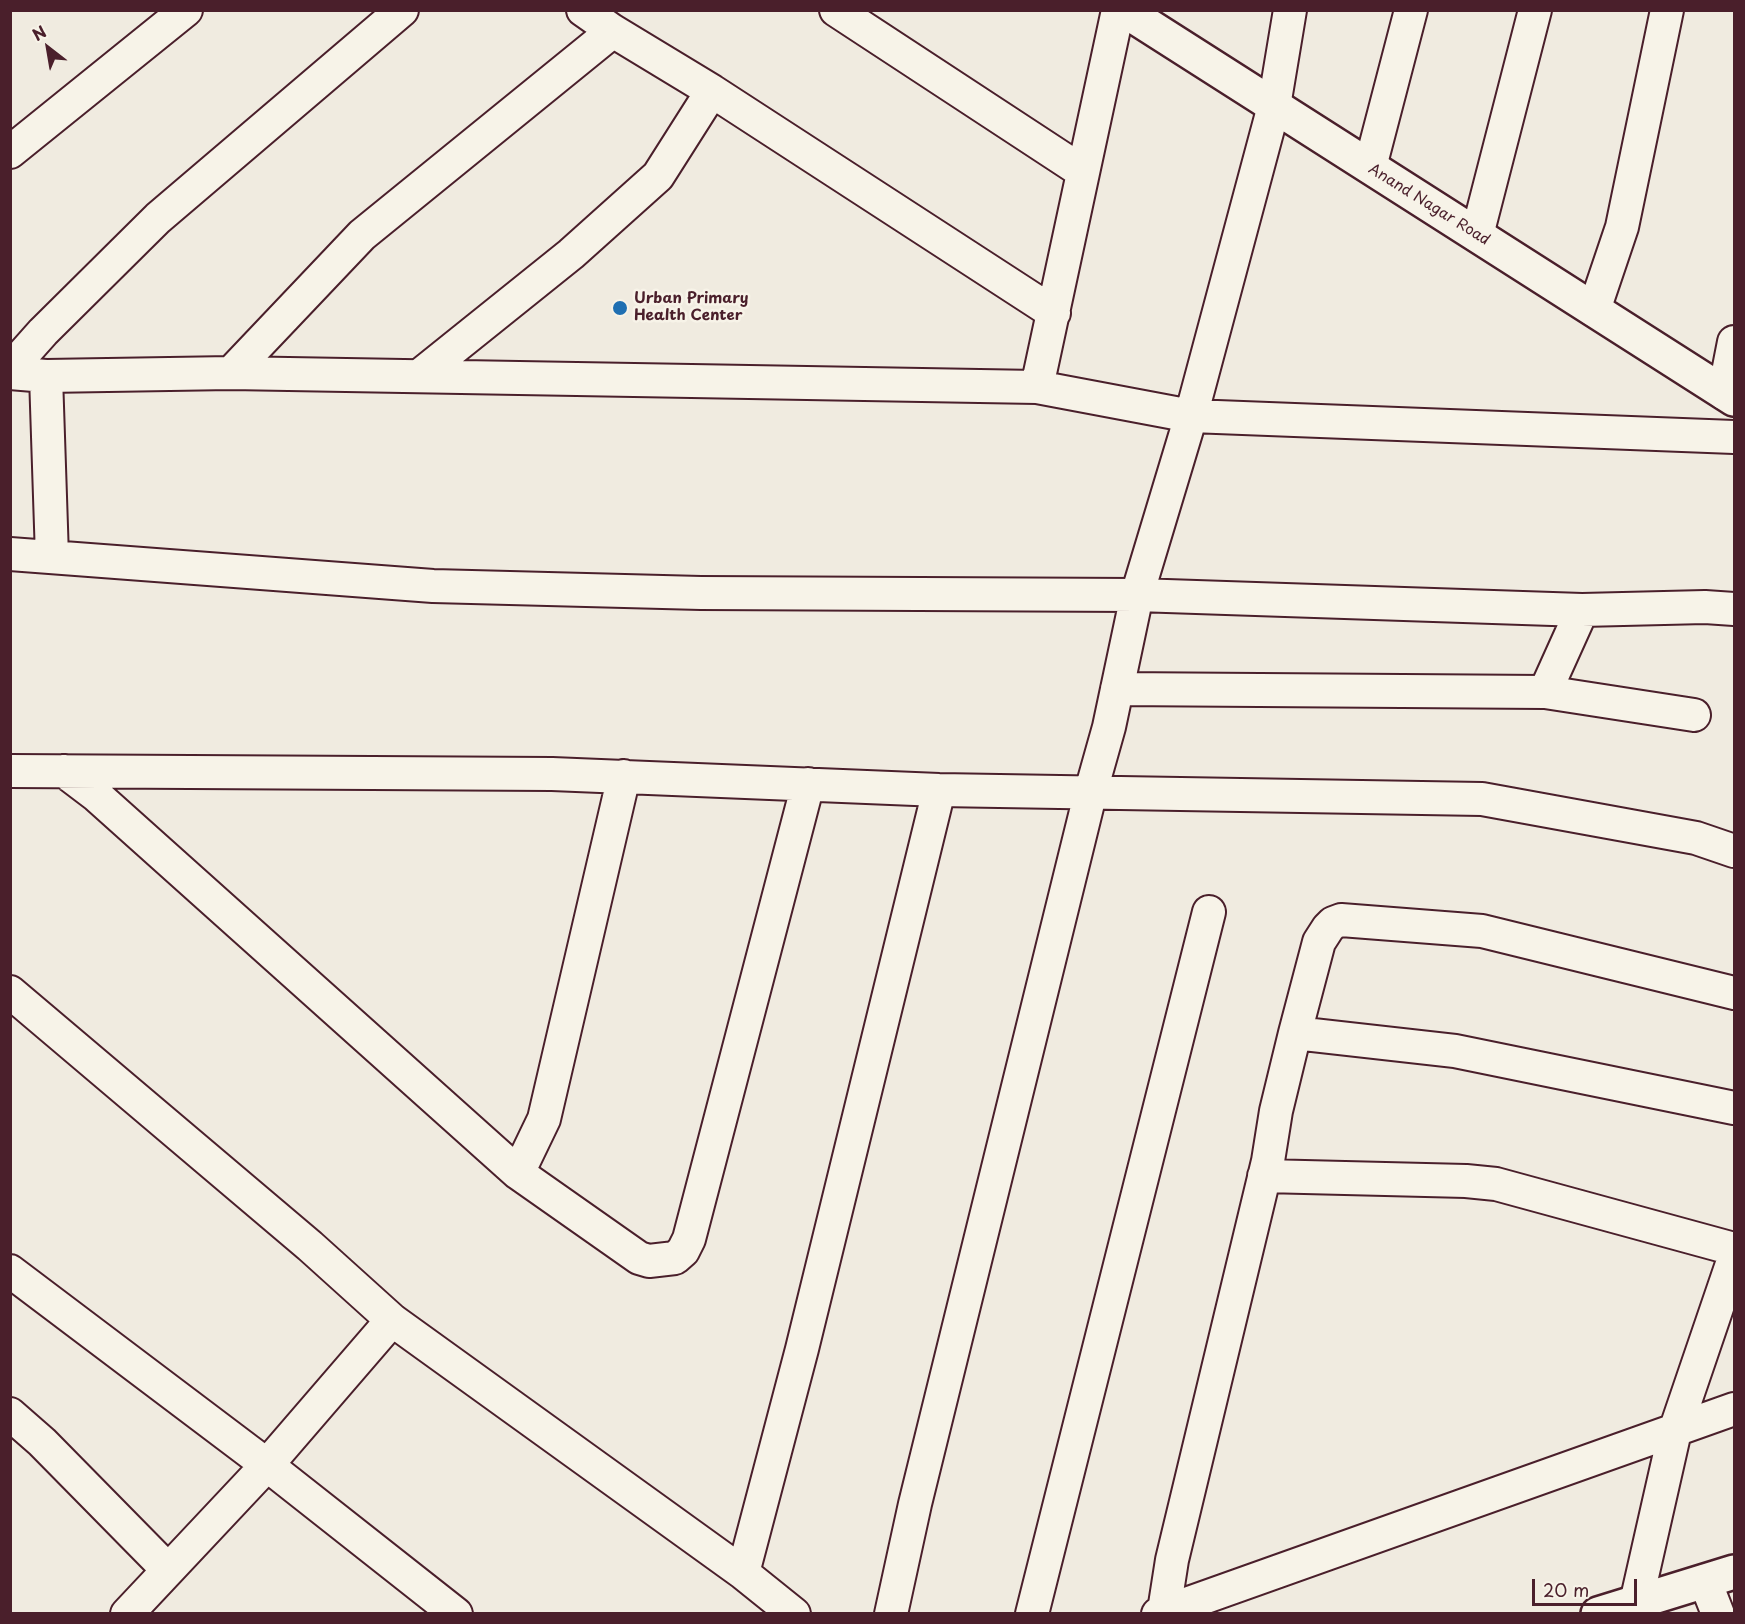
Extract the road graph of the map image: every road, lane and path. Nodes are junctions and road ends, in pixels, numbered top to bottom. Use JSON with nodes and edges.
{"nodes":[{"id":1,"x":186,"y":10,"type":"edge"},
{"id":2,"x":402,"y":10,"type":"edge"},
{"id":3,"x":583,"y":10,"type":"edge"},
{"id":4,"x":836,"y":10,"type":"edge"},
{"id":5,"x":1118,"y":10,"type":"edge"},
{"id":6,"x":1124,"y":10,"type":"edge"},
{"id":7,"x":1290,"y":10,"type":"edge"},
{"id":8,"x":1411,"y":10,"type":"edge"},
{"id":9,"x":1535,"y":10,"type":"edge"},
{"id":10,"x":1667,"y":10,"type":"edge"},
{"id":11,"x":613,"y":32,"type":"junction"},
{"id":12,"x":712,"y":91,"type":"junction"},
{"id":13,"x":1274,"y":106,"type":"junction"},
{"id":14,"x":10,"y":152,"type":"edge"},
{"id":15,"x":1370,"y":167,"type":"junction"},
{"id":16,"x":1083,"y":172,"type":"junction"},
{"id":17,"x":1477,"y":235,"type":"junction"},
{"id":18,"x":1594,"y":310,"type":"junction"},
{"id":19,"x":1054,"y":313,"type":"junction"},
{"id":20,"x":1734,"y":342,"type":"edge"},
{"id":21,"x":10,"y":371,"type":"edge"},
{"id":22,"x":231,"y":373,"type":"junction"},
{"id":23,"x":46,"y":376,"type":"junction"},
{"id":24,"x":419,"y":376,"type":"junction"},
{"id":25,"x":1037,"y":387,"type":"junction"},
{"id":26,"x":1729,"y":396,"type":"edge"},
{"id":27,"x":1191,"y":416,"type":"junction"},
{"id":28,"x":1734,"y":437,"type":"edge"},
{"id":29,"x":10,"y":554,"type":"edge"},
{"id":30,"x":52,"y":557,"type":"junction"},
{"id":31,"x":1137,"y":595,"type":"junction"},
{"id":32,"x":1734,"y":609,"type":"edge"},
{"id":33,"x":1582,"y":610,"type":"junction"},
{"id":34,"x":1116,"y":689,"type":"junction"},
{"id":35,"x":1545,"y":692,"type":"junction"},
{"id":36,"x":1694,"y":715,"type":"dead end"},
{"id":37,"x":10,"y":771,"type":"edge"},
{"id":38,"x":64,"y":771,"type":"junction"},
{"id":39,"x":624,"y":776,"type":"junction"},
{"id":40,"x":808,"y":784,"type":"junction"},
{"id":41,"x":939,"y":790,"type":"junction"},
{"id":42,"x":1091,"y":791,"type":"junction"},
{"id":43,"x":1734,"y":851,"type":"edge"},
{"id":44,"x":1209,"y":912,"type":"dead end"},
{"id":45,"x":10,"y":992,"type":"edge"},
{"id":46,"x":1734,"y":993,"type":"edge"},
{"id":47,"x":1295,"y":1033,"type":"junction"},
{"id":48,"x":1734,"y":1108,"type":"edge"},
{"id":49,"x":518,"y":1173,"type":"junction"},
{"id":50,"x":1264,"y":1176,"type":"junction"},
{"id":51,"x":1734,"y":1249,"type":"edge"},
{"id":52,"x":1734,"y":1258,"type":"edge"},
{"id":53,"x":10,"y":1271,"type":"edge"},
{"id":54,"x":392,"y":1320,"type":"junction"},
{"id":55,"x":1734,"y":1409,"type":"edge"},
{"id":56,"x":10,"y":1414,"type":"edge"},
{"id":57,"x":1675,"y":1431,"type":"junction"},
{"id":58,"x":267,"y":1465,"type":"junction"},
{"id":59,"x":168,"y":1570,"type":"junction"},
{"id":60,"x":743,"y":1573,"type":"junction"},
{"id":61,"x":1720,"y":1576,"type":"edge"},
{"id":62,"x":1636,"y":1603,"type":"junction"},
{"id":63,"x":1161,"y":1612,"type":"edge"},
{"id":64,"x":127,"y":1614,"type":"edge"},
{"id":65,"x":456,"y":1614,"type":"edge"},
{"id":66,"x":794,"y":1614,"type":"edge"},
{"id":67,"x":891,"y":1614,"type":"edge"},
{"id":68,"x":1032,"y":1614,"type":"edge"},
{"id":69,"x":1598,"y":1614,"type":"edge"},
{"id":70,"x":1718,"y":1614,"type":"edge"}],
"edges":[{"from":1,"to":14,"type":"street"},
{"from":2,"to":21,"type":"street"},
{"from":3,"to":11,"type":"street"},
{"from":4,"to":16,"type":"street"},
{"from":5,"to":16,"type":"street"},
{"from":6,"to":13,"type":"street","name":"Anand Nagar Road"},
{"from":7,"to":13,"type":"street"},
{"from":8,"to":15,"type":"street"},
{"from":9,"to":17,"type":"street"},
{"from":10,"to":18,"type":"street"},
{"from":11,"to":12,"type":"street"},
{"from":11,"to":22,"type":"street"},
{"from":12,"to":19,"type":"street"},
{"from":12,"to":24,"type":"street"},
{"from":13,"to":15,"type":"street","name":"Anand Nagar Road"},
{"from":13,"to":27,"type":"street"},
{"from":15,"to":17,"type":"street","name":"Anand Nagar Road"},
{"from":16,"to":19,"type":"street"},
{"from":17,"to":18,"type":"street","name":"Anand Nagar Road"},
{"from":18,"to":26,"type":"street","name":"Anand Nagar Road"},
{"from":19,"to":25,"type":"street"},
{"from":20,"to":26,"type":"street"},
{"from":21,"to":23,"type":"street"},
{"from":22,"to":23,"type":"street"},
{"from":22,"to":24,"type":"street"},
{"from":23,"to":30,"type":"street"},
{"from":24,"to":25,"type":"street"},
{"from":25,"to":27,"type":"street"},
{"from":27,"to":28,"type":"street"},
{"from":27,"to":31,"type":"street"},
{"from":29,"to":30,"type":"street"},
{"from":30,"to":31,"type":"street"},
{"from":31,"to":33,"type":"street"},
{"from":31,"to":34,"type":"street"},
{"from":32,"to":33,"type":"street"},
{"from":33,"to":35,"type":"street"},
{"from":34,"to":35,"type":"street"},
{"from":34,"to":42,"type":"street"},
{"from":35,"to":36,"type":"street"},
{"from":37,"to":38,"type":"street"},
{"from":38,"to":39,"type":"street"},
{"from":38,"to":49,"type":"street"},
{"from":39,"to":40,"type":"street"},
{"from":39,"to":49,"type":"street"},
{"from":40,"to":41,"type":"street"},
{"from":40,"to":49,"type":"street"},
{"from":41,"to":42,"type":"street"},
{"from":41,"to":60,"type":"street"},
{"from":42,"to":43,"type":"street"},
{"from":42,"to":67,"type":"street"},
{"from":44,"to":68,"type":"street"},
{"from":45,"to":54,"type":"street"},
{"from":46,"to":47,"type":"street"},
{"from":47,"to":48,"type":"street"},
{"from":47,"to":50,"type":"street"},
{"from":50,"to":51,"type":"street"},
{"from":50,"to":63,"type":"street"},
{"from":52,"to":57,"type":"street"},
{"from":53,"to":58,"type":"street"},
{"from":54,"to":58,"type":"street"},
{"from":54,"to":60,"type":"street"},
{"from":55,"to":57,"type":"street"},
{"from":56,"to":59,"type":"street"},
{"from":57,"to":62,"type":"street"},
{"from":57,"to":63,"type":"street"},
{"from":58,"to":59,"type":"street"},
{"from":58,"to":65,"type":"street"},
{"from":59,"to":64,"type":"street"},
{"from":60,"to":66,"type":"street"},
{"from":61,"to":62,"type":"street"},
{"from":61,"to":70,"type":"street"},
{"from":62,"to":69,"type":"street"}]}
